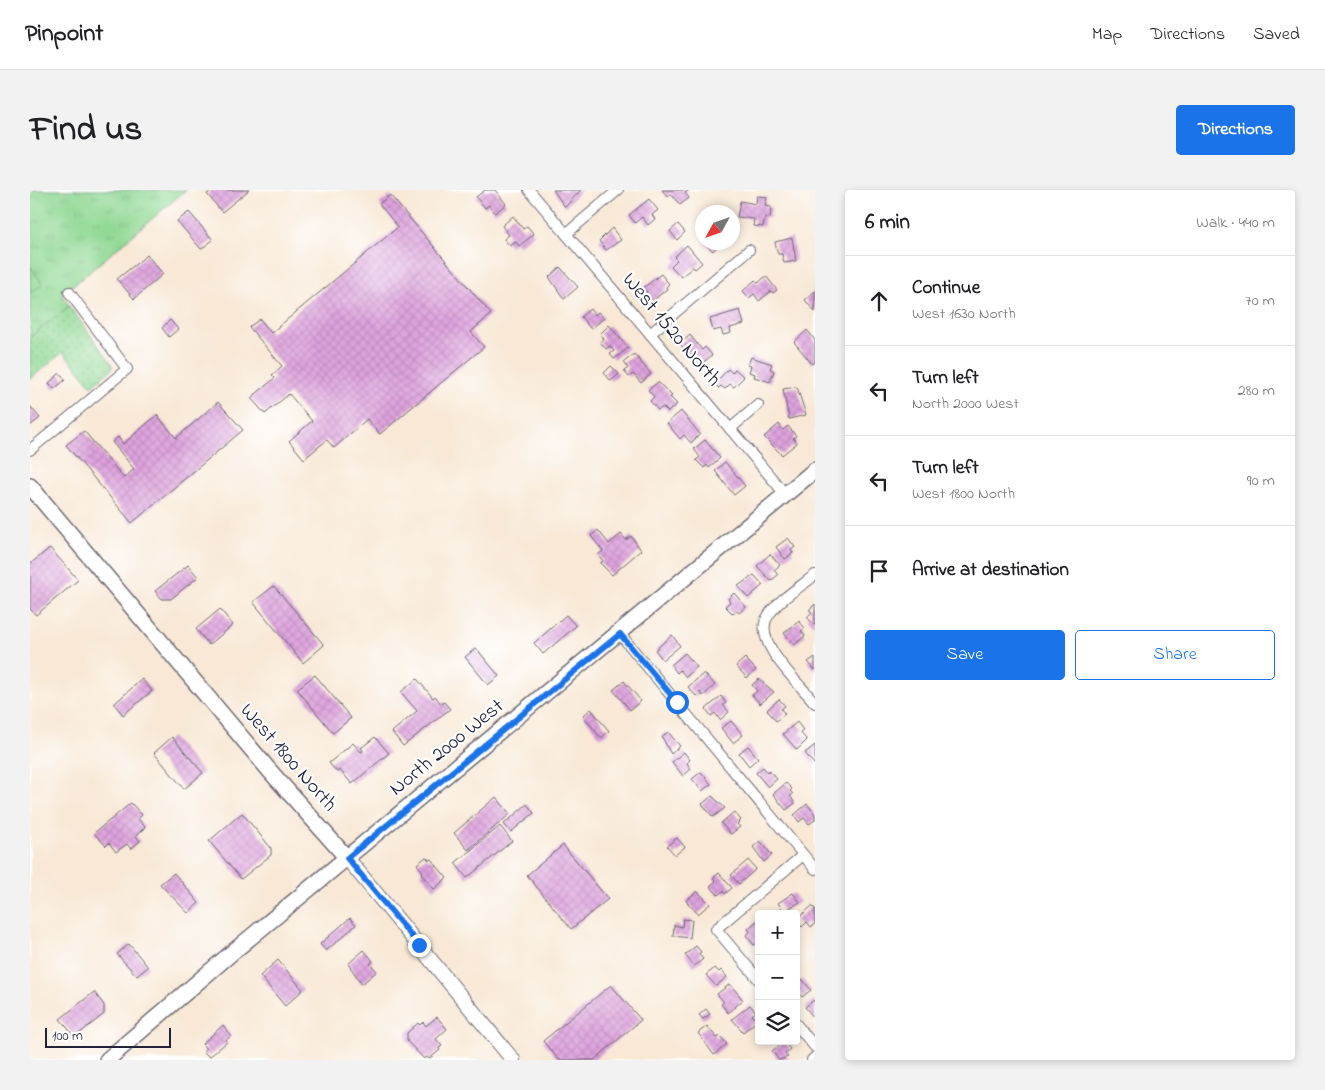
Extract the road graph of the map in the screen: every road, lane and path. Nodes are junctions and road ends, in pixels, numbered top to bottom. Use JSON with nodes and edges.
{"nodes":[{"id":1,"x":529,"y":190,"type":"edge"},
{"id":2,"x":618,"y":190,"type":"edge"},
{"id":3,"x":566,"y":234,"type":"junction"},
{"id":4,"x":749,"y":250,"type":"dead end"},
{"id":5,"x":69,"y":292,"type":"dead end"},
{"id":6,"x":650,"y":334,"type":"junction"},
{"id":7,"x":758,"y":405,"type":"dead end"},
{"id":8,"x":730,"y":429,"type":"junction"},
{"id":9,"x":30,"y":450,"type":"edge"},
{"id":10,"x":815,"y":470,"type":"edge"},
{"id":11,"x":30,"y":486,"type":"edge"},
{"id":12,"x":785,"y":494,"type":"junction"},
{"id":13,"x":815,"y":575,"type":"edge"},
{"id":14,"x":620,"y":634,"type":"junction"},
{"id":15,"x":815,"y":702,"type":"edge"},
{"id":16,"x":803,"y":855,"type":"junction"},
{"id":17,"x":347,"y":858,"type":"junction"},
{"id":18,"x":815,"y":869,"type":"edge"},
{"id":19,"x":755,"y":975,"type":"edge"},
{"id":20,"x":800,"y":1029,"type":"edge"},
{"id":21,"x":815,"y":1046,"type":"edge"},
{"id":22,"x":815,"y":1057,"type":"edge"},
{"id":23,"x":107,"y":1060,"type":"edge"},
{"id":24,"x":513,"y":1060,"type":"edge"},
{"id":25,"x":812,"y":1060,"type":"edge"}],
"edges":[{"from":1,"to":3,"type":"street","name":"West 1520 North"},
{"from":2,"to":3,"type":"street"},
{"from":3,"to":6,"type":"street","name":"West 1520 North"},
{"from":4,"to":6,"type":"street"},
{"from":5,"to":9,"type":"street"},
{"from":6,"to":8,"type":"street","name":"West 1520 North"},
{"from":7,"to":8,"type":"street"},
{"from":8,"to":12,"type":"street","name":"West 1520 North"},
{"from":10,"to":12,"type":"main road","name":"North 2000 West"},
{"from":11,"to":17,"type":"main road","name":"West 1800 North"},
{"from":12,"to":14,"type":"main road","name":"North 2000 West"},
{"from":13,"to":15,"type":"street"},
{"from":14,"to":16,"type":"street"},
{"from":14,"to":17,"type":"main road","name":"North 2000 West"},
{"from":16,"to":18,"type":"street"},
{"from":16,"to":19,"type":"street"},
{"from":17,"to":23,"type":"main road","name":"North 2000 West"},
{"from":17,"to":24,"type":"main road","name":"West 1800 North"},
{"from":20,"to":21,"type":"street"},
{"from":22,"to":25,"type":"street"}]}
